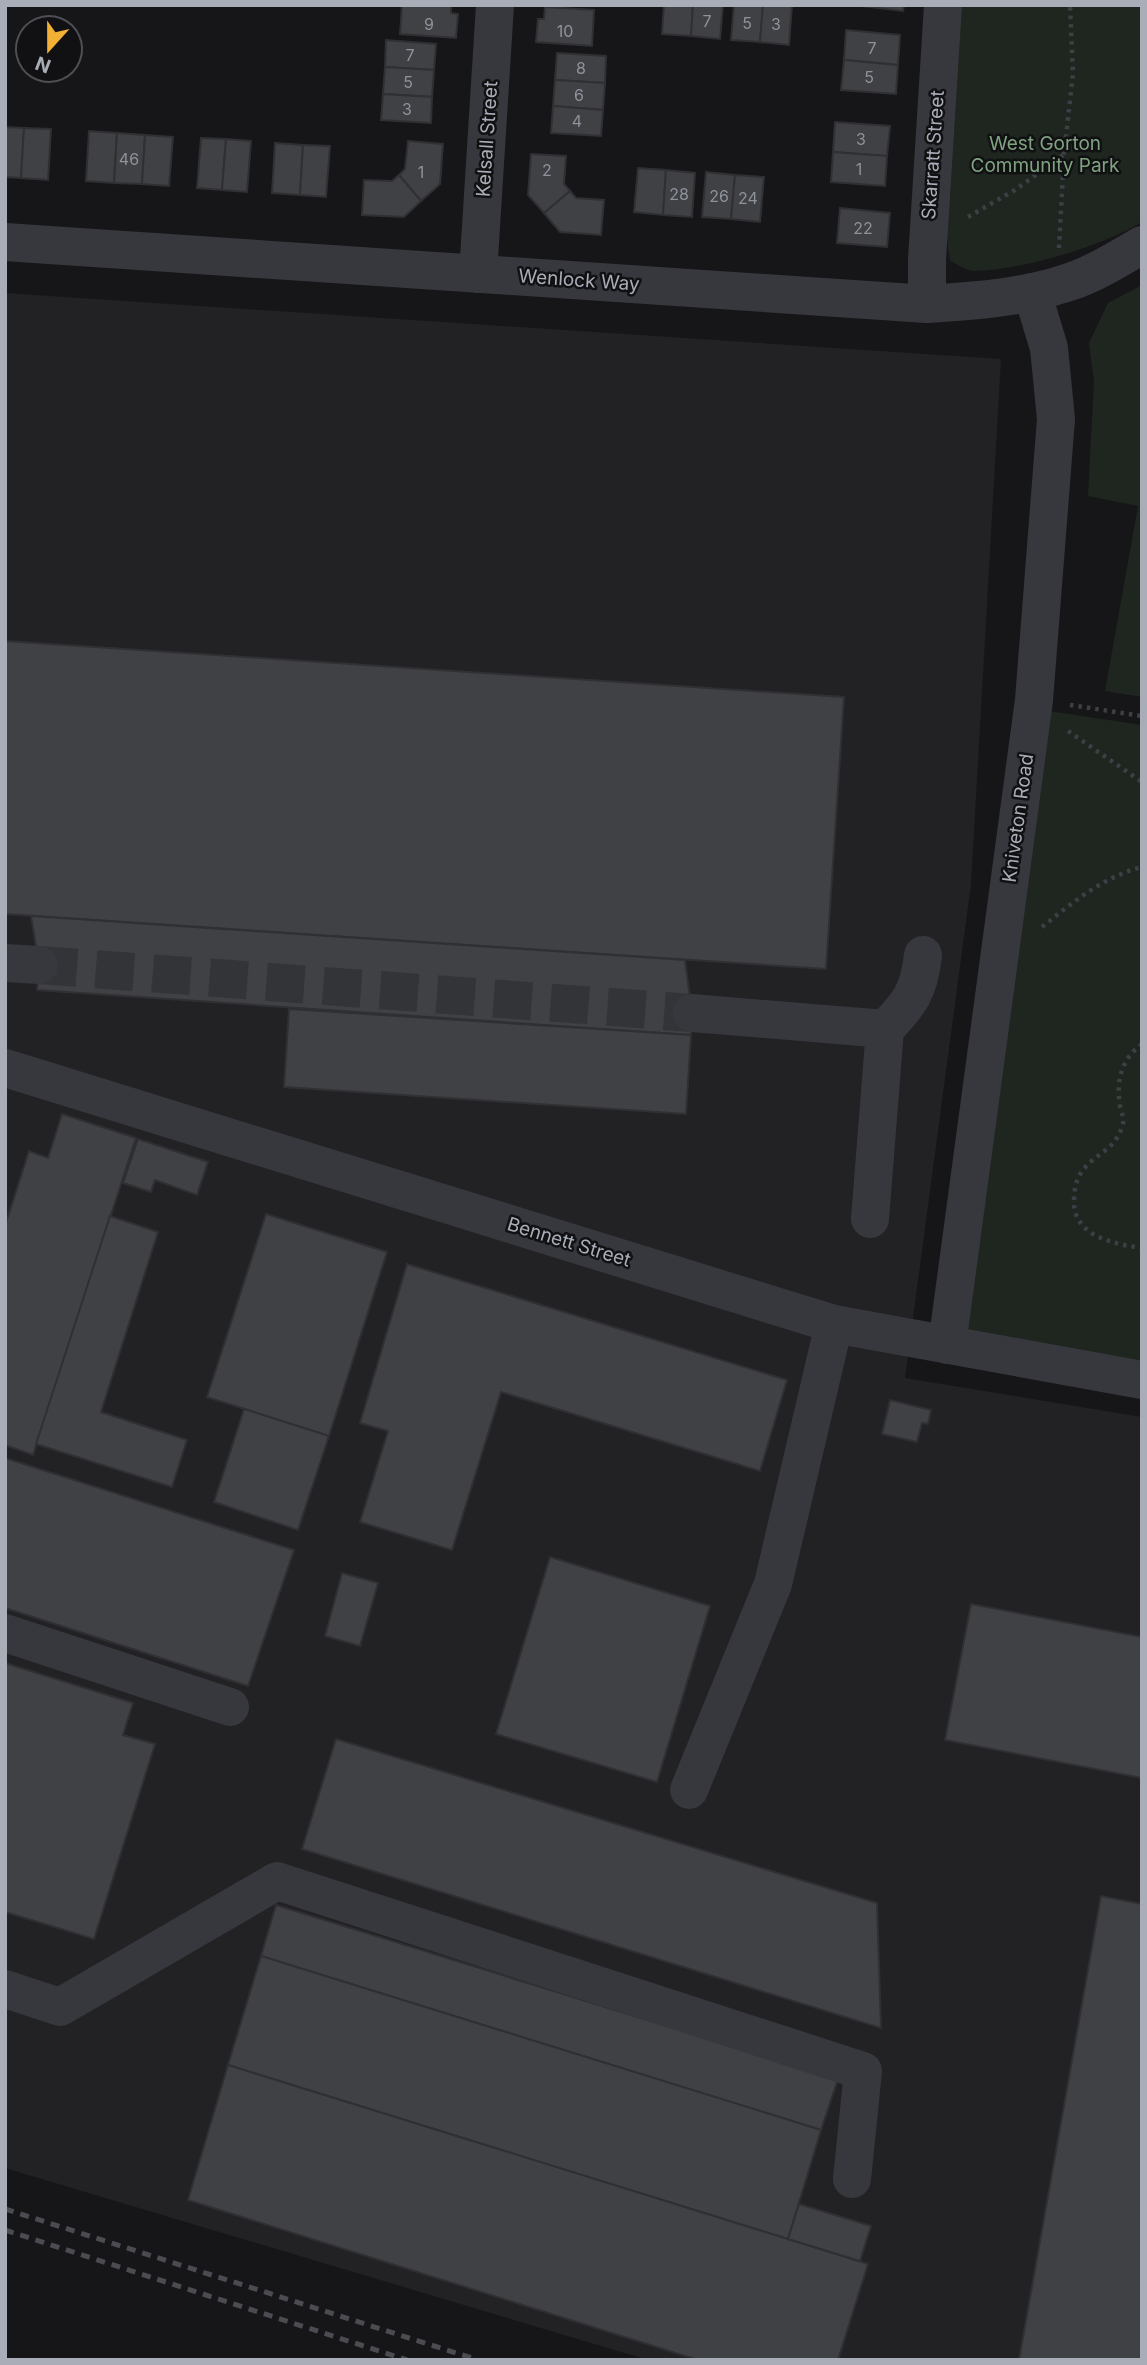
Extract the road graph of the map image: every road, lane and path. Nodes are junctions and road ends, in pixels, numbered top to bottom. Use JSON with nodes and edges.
{"nodes":[{"id":1,"x":495,"y":5,"type":"edge"},
{"id":2,"x":943,"y":5,"type":"edge"},
{"id":3,"x":1070,"y":5,"type":"edge"},
{"id":4,"x":1063,"y":155,"type":"junction"},
{"id":5,"x":962,"y":220,"type":"dead end"},
{"id":6,"x":5,"y":242,"type":"edge"},
{"id":7,"x":1142,"y":246,"type":"edge"},
{"id":8,"x":1059,"y":256,"type":"dead end"},
{"id":9,"x":478,"y":274,"type":"junction"},
{"id":10,"x":1032,"y":292,"type":"junction"},
{"id":11,"x":927,"y":304,"type":"junction"},
{"id":12,"x":1034,"y":700,"type":"junction"},
{"id":13,"x":1142,"y":716,"type":"edge"},
{"id":14,"x":1067,"y":730,"type":"dead end"},
{"id":15,"x":1142,"y":782,"type":"edge"},
{"id":16,"x":1142,"y":867,"type":"edge"},
{"id":17,"x":1032,"y":928,"type":"dead end"},
{"id":18,"x":923,"y":955,"type":"dead end"},
{"id":19,"x":692,"y":1013,"type":"tunnel mouth"},
{"id":20,"x":885,"y":1029,"type":"junction"},
{"id":21,"x":1142,"y":1044,"type":"edge"},
{"id":22,"x":5,"y":1068,"type":"edge"},
{"id":23,"x":870,"y":1219,"type":"dead end"},
{"id":24,"x":1142,"y":1248,"type":"edge"},
{"id":25,"x":834,"y":1324,"type":"junction"},
{"id":26,"x":947,"y":1345,"type":"junction"},
{"id":27,"x":1142,"y":1380,"type":"edge"},
{"id":28,"x":5,"y":1633,"type":"edge"},
{"id":29,"x":230,"y":1707,"type":"dead end"},
{"id":30,"x":689,"y":1790,"type":"dead end"},
{"id":31,"x":5,"y":1989,"type":"edge"},
{"id":32,"x":852,"y":2179,"type":"dead end"}],
"edges":[{"from":1,"to":9,"type":"street","name":"Kelsall Street"},
{"from":2,"to":11,"type":"street","name":"Skarratt Street"},
{"from":3,"to":4,"type":"path"},
{"from":4,"to":5,"type":"path"},
{"from":4,"to":8,"type":"path"},
{"from":6,"to":9,"type":"street","name":"Wenlock Way"},
{"from":7,"to":10,"type":"street","name":"Wenlock Way"},
{"from":9,"to":11,"type":"street","name":"Wenlock Way"},
{"from":10,"to":11,"type":"street","name":"Wenlock Way"},
{"from":10,"to":12,"type":"street","name":"Kniveton Road"},
{"from":12,"to":13,"type":"path"},
{"from":12,"to":26,"type":"street","name":"Kniveton Road"},
{"from":14,"to":15,"type":"path"},
{"from":16,"to":17,"type":"path"},
{"from":18,"to":20,"type":"street"},
{"from":19,"to":20,"type":"street"},
{"from":20,"to":23,"type":"street"},
{"from":21,"to":24,"type":"path"},
{"from":22,"to":25,"type":"street","name":"Bennett Street"},
{"from":25,"to":26,"type":"street","name":"Bennett Street"},
{"from":25,"to":30,"type":"street"},
{"from":26,"to":27,"type":"street","name":"Bennett Street"},
{"from":28,"to":29,"type":"street"},
{"from":31,"to":32,"type":"street"}]}
